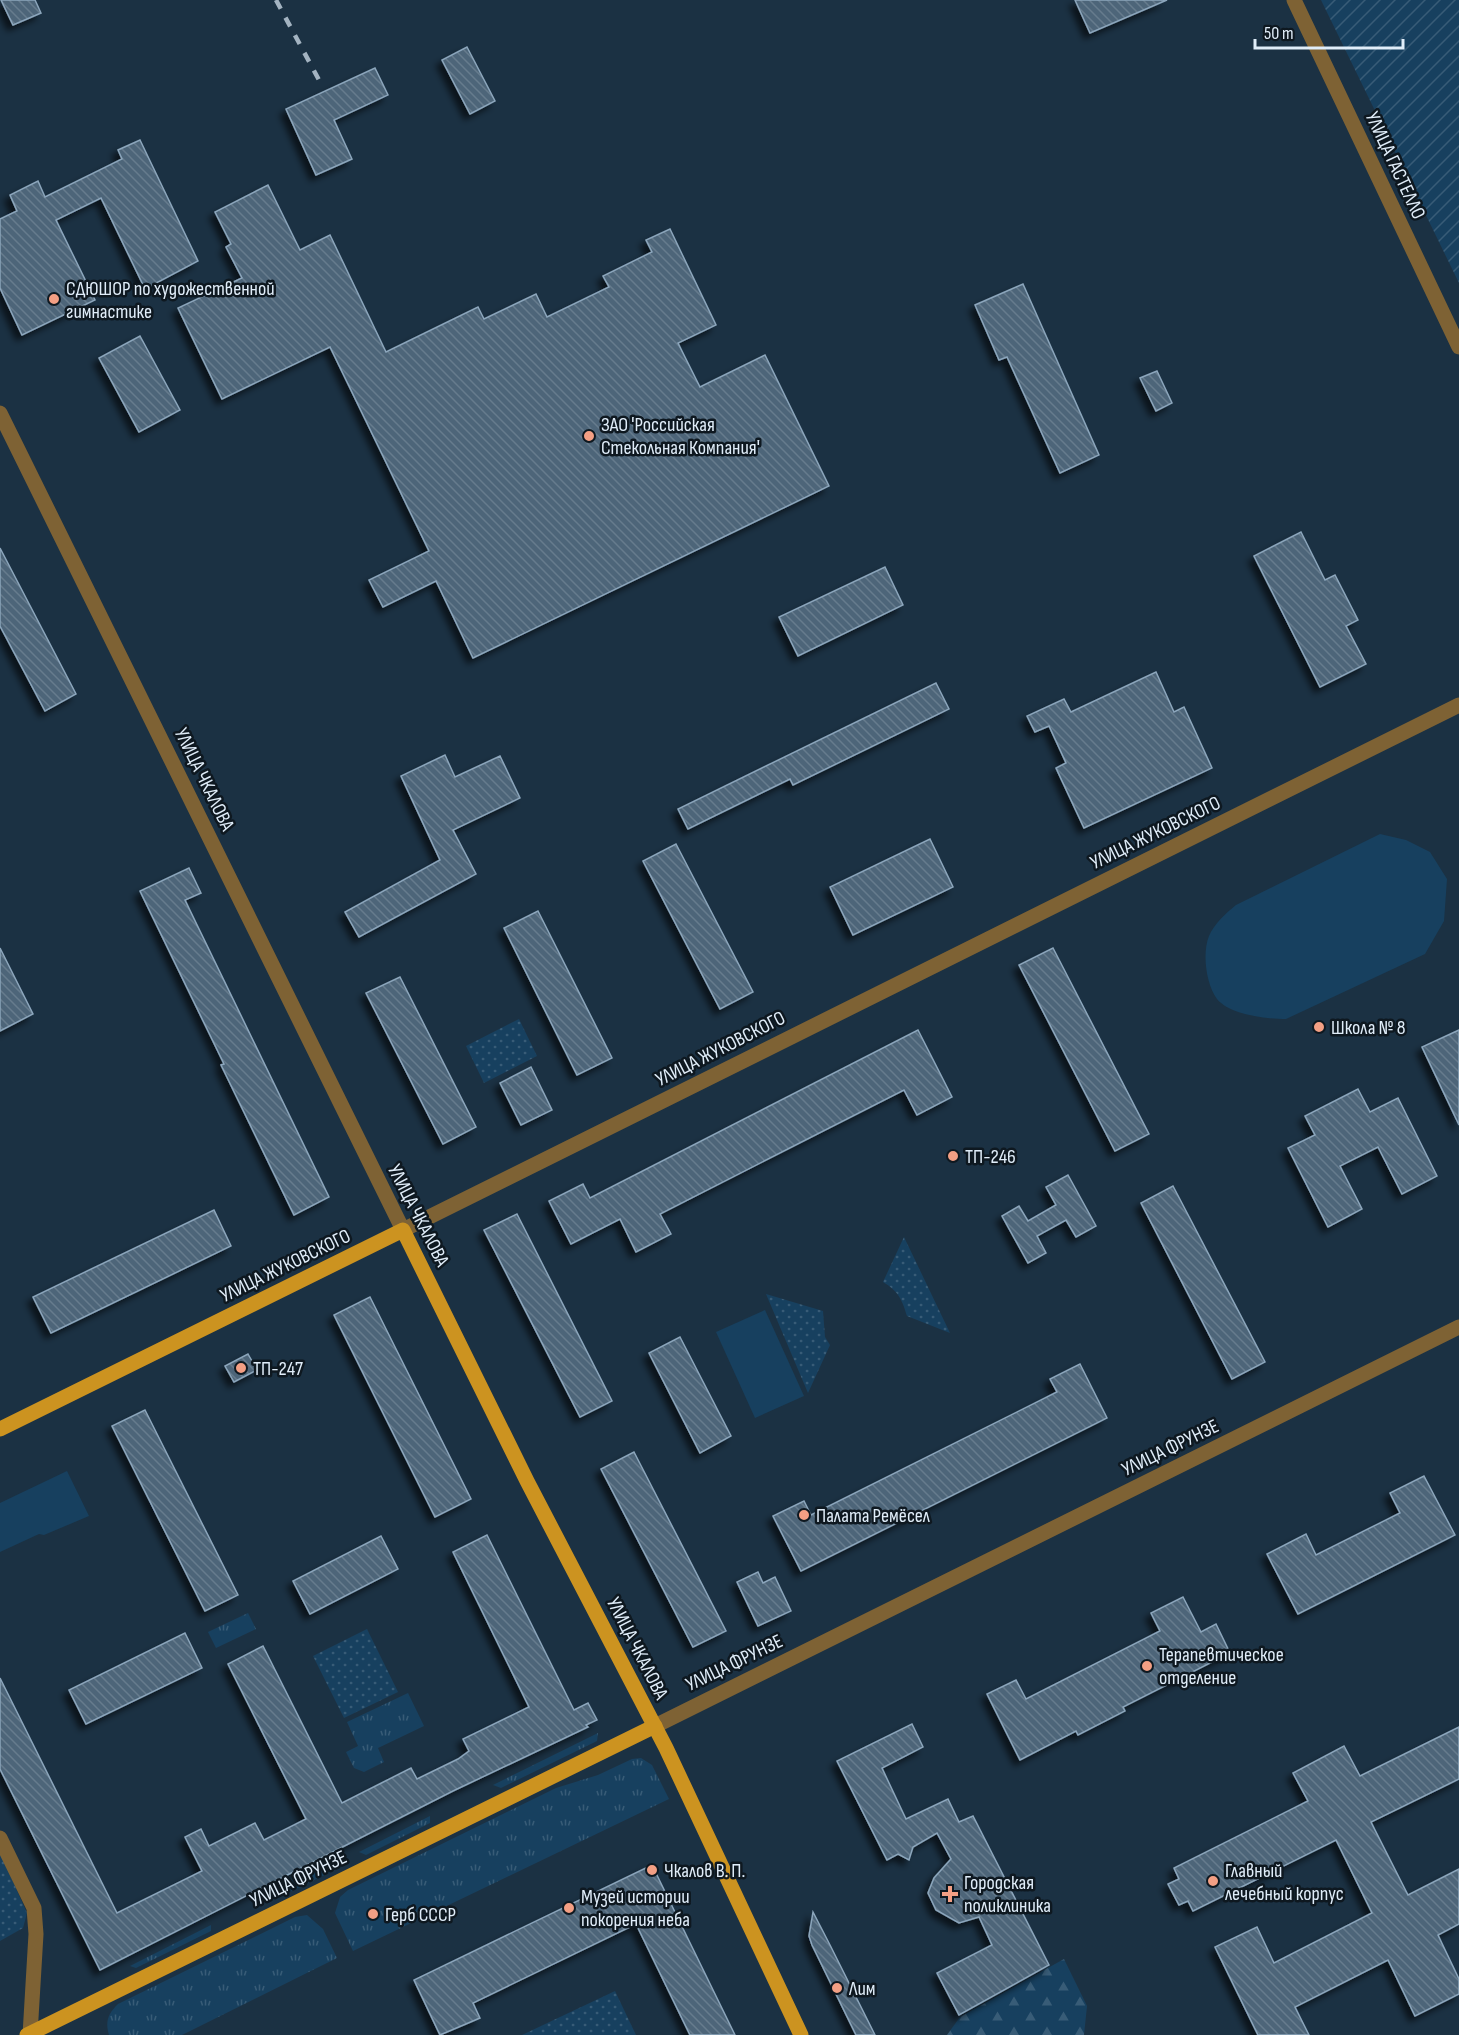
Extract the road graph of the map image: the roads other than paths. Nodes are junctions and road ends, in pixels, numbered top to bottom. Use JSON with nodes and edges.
{"nodes":[{"id":1,"x":1294,"y":0,"type":"edge"},
{"id":2,"x":1459,"y":347,"type":"edge"},
{"id":3,"x":0,"y":413,"type":"edge"},
{"id":4,"x":1459,"y":705,"type":"edge"},
{"id":5,"x":404,"y":1230,"type":"junction"},
{"id":6,"x":1459,"y":1327,"type":"edge"},
{"id":7,"x":0,"y":1429,"type":"edge"},
{"id":8,"x":655,"y":1726,"type":"junction"},
{"id":9,"x":0,"y":1838,"type":"edge"},
{"id":10,"x":29,"y":2035,"type":"edge"},
{"id":11,"x":801,"y":2035,"type":"edge"}],
"edges":[{"from":1,"to":2,"type":"street","name":"УЛИЦА ГАСТЕЛЛО"},
{"from":3,"to":5,"type":"street","name":"УЛИЦА ЧКАЛОВА"},
{"from":4,"to":5,"type":"street","name":"УЛИЦА ЖУКОВСКОГО"},
{"from":5,"to":7,"type":"main road","name":"УЛИЦА ЖУКОВСКОГО"},
{"from":5,"to":8,"type":"main road","name":"УЛИЦА ЧКАЛОВА"},
{"from":6,"to":8,"type":"street","name":"УЛИЦА ФРУНЗЕ"},
{"from":8,"to":10,"type":"main road","name":"УЛИЦА ФРУНЗЕ"},
{"from":8,"to":11,"type":"main road","name":"УЛИЦА ЧКАЛОВА"},
{"from":9,"to":10,"type":"street"}]}
